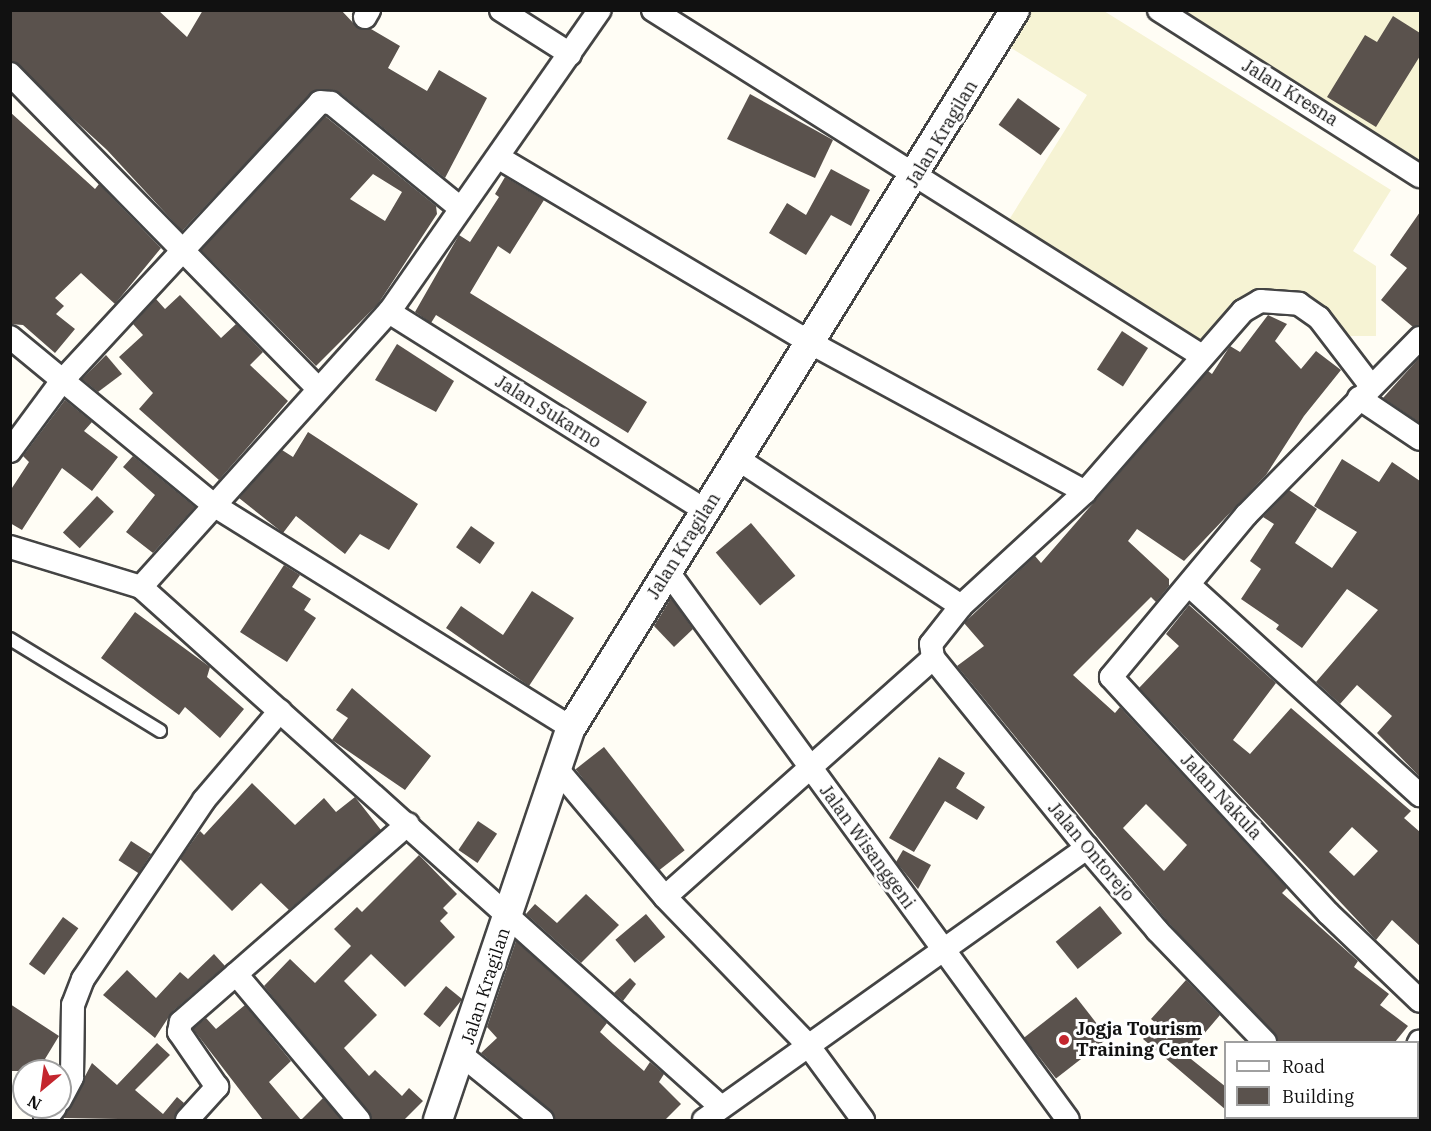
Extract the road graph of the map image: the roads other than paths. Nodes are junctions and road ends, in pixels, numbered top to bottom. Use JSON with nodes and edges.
{"nodes":[{"id":1,"x":501,"y":10,"type":"edge"},
{"id":2,"x":600,"y":10,"type":"edge"},
{"id":3,"x":653,"y":10,"type":"edge"},
{"id":4,"x":1015,"y":10,"type":"edge"},
{"id":5,"x":1159,"y":10,"type":"edge"},
{"id":6,"x":570,"y":54,"type":"junction"},
{"id":7,"x":10,"y":74,"type":"edge"},
{"id":8,"x":501,"y":159,"type":"junction"},
{"id":9,"x":917,"y":176,"type":"junction"},
{"id":10,"x":1420,"y":176,"type":"edge"},
{"id":11,"x":460,"y":208,"type":"junction"},
{"id":12,"x":180,"y":250,"type":"junction"},
{"id":13,"x":390,"y":312,"type":"junction"},
{"id":14,"x":10,"y":337,"type":"edge"},
{"id":15,"x":1420,"y":338,"type":"edge"},
{"id":16,"x":812,"y":343,"type":"junction"},
{"id":17,"x":1202,"y":356,"type":"junction"},
{"id":18,"x":61,"y":382,"type":"junction"},
{"id":19,"x":318,"y":389,"type":"junction"},
{"id":20,"x":1365,"y":392,"type":"junction"},
{"id":21,"x":1420,"y":439,"type":"edge"},
{"id":22,"x":10,"y":451,"type":"edge"},
{"id":23,"x":738,"y":459,"type":"junction"},
{"id":24,"x":1085,"y":492,"type":"junction"},
{"id":25,"x":214,"y":506,"type":"junction"},
{"id":26,"x":706,"y":511,"type":"junction"},
{"id":27,"x":10,"y":547,"type":"edge"},
{"id":28,"x":668,"y":572,"type":"junction"},
{"id":29,"x":1190,"y":586,"type":"junction"},
{"id":30,"x":141,"y":587,"type":"junction"},
{"id":31,"x":961,"y":606,"type":"junction"},
{"id":32,"x":10,"y":639,"type":"edge"},
{"id":33,"x":932,"y":654,"type":"junction"},
{"id":34,"x":280,"y":711,"type":"junction"},
{"id":35,"x":571,"y":728,"type":"junction"},
{"id":36,"x":160,"y":731,"type":"dead end"},
{"id":37,"x":812,"y":769,"type":"junction"},
{"id":38,"x":558,"y":770,"type":"junction"},
{"id":39,"x":1420,"y":795,"type":"edge"},
{"id":40,"x":408,"y":824,"type":"junction"},
{"id":41,"x":1087,"y":848,"type":"junction"},
{"id":42,"x":665,"y":897,"type":"junction"},
{"id":43,"x":509,"y":916,"type":"junction"},
{"id":44,"x":942,"y":951,"type":"junction"},
{"id":45,"x":236,"y":974,"type":"junction"},
{"id":46,"x":1420,"y":1001,"type":"edge"},
{"id":47,"x":1265,"y":1041,"type":"edge"},
{"id":48,"x":808,"y":1045,"type":"junction"},
{"id":49,"x":463,"y":1056,"type":"junction"},
{"id":50,"x":72,"y":1077,"type":"edge"},
{"id":51,"x":712,"y":1114,"type":"edge"},
{"id":52,"x":187,"y":1120,"type":"edge"},
{"id":53,"x":359,"y":1120,"type":"edge"},
{"id":54,"x":438,"y":1120,"type":"edge"},
{"id":55,"x":542,"y":1120,"type":"edge"},
{"id":56,"x":863,"y":1120,"type":"edge"},
{"id":57,"x":1068,"y":1120,"type":"edge"}],
"edges":[{"from":1,"to":6,"type":"street"},
{"from":2,"to":6,"type":"street"},
{"from":3,"to":9,"type":"street"},
{"from":4,"to":9,"type":"street","name":"Jalan Kragilan"},
{"from":5,"to":10,"type":"street","name":"Jalan Kresna"},
{"from":6,"to":8,"type":"street"},
{"from":7,"to":12,"type":"street"},
{"from":8,"to":11,"type":"street"},
{"from":8,"to":16,"type":"street"},
{"from":9,"to":16,"type":"street","name":"Jalan Kragilan"},
{"from":9,"to":17,"type":"street"},
{"from":11,"to":12,"type":"street"},
{"from":11,"to":13,"type":"street"},
{"from":12,"to":18,"type":"street"},
{"from":12,"to":19,"type":"street"},
{"from":13,"to":19,"type":"street"},
{"from":13,"to":26,"type":"street","name":"Jalan Sukarno"},
{"from":14,"to":18,"type":"street"},
{"from":15,"to":20,"type":"street"},
{"from":16,"to":23,"type":"street","name":"Jalan Kragilan"},
{"from":16,"to":24,"type":"street"},
{"from":17,"to":20,"type":"street"},
{"from":17,"to":24,"type":"street"},
{"from":18,"to":22,"type":"street"},
{"from":18,"to":25,"type":"street"},
{"from":19,"to":25,"type":"street"},
{"from":20,"to":21,"type":"street"},
{"from":20,"to":29,"type":"street"},
{"from":23,"to":26,"type":"street","name":"Jalan Kragilan"},
{"from":23,"to":31,"type":"street"},
{"from":24,"to":31,"type":"street"},
{"from":25,"to":30,"type":"street"},
{"from":25,"to":35,"type":"street"},
{"from":26,"to":28,"type":"street","name":"Jalan Kragilan"},
{"from":27,"to":30,"type":"street"},
{"from":28,"to":35,"type":"street","name":"Jalan Kragilan"},
{"from":28,"to":37,"type":"street","name":"Jalan Wisanggeni"},
{"from":29,"to":39,"type":"street"},
{"from":29,"to":46,"type":"street","name":"Jalan Nakula"},
{"from":30,"to":34,"type":"street"},
{"from":31,"to":33,"type":"street"},
{"from":32,"to":36,"type":"lane"},
{"from":33,"to":37,"type":"street"},
{"from":33,"to":41,"type":"street","name":"Jalan Ontorejo"},
{"from":34,"to":40,"type":"street"},
{"from":34,"to":50,"type":"street"},
{"from":35,"to":38,"type":"street","name":"Jalan Kragilan"},
{"from":37,"to":42,"type":"street"},
{"from":37,"to":44,"type":"street","name":"Jalan Wisanggeni"},
{"from":38,"to":42,"type":"street"},
{"from":38,"to":43,"type":"street","name":"Jalan Kragilan"},
{"from":40,"to":43,"type":"street"},
{"from":40,"to":45,"type":"street"},
{"from":41,"to":44,"type":"street"},
{"from":41,"to":47,"type":"street","name":"Jalan Ontorejo"},
{"from":42,"to":48,"type":"street"},
{"from":43,"to":49,"type":"street","name":"Jalan Kragilan"},
{"from":43,"to":51,"type":"street"},
{"from":44,"to":48,"type":"street"},
{"from":44,"to":57,"type":"street","name":"Jalan Wisanggeni"},
{"from":45,"to":52,"type":"street"},
{"from":45,"to":53,"type":"street"},
{"from":48,"to":51,"type":"street"},
{"from":48,"to":56,"type":"street"},
{"from":49,"to":54,"type":"street","name":"Jalan Kragilan"},
{"from":49,"to":55,"type":"street"}]}
